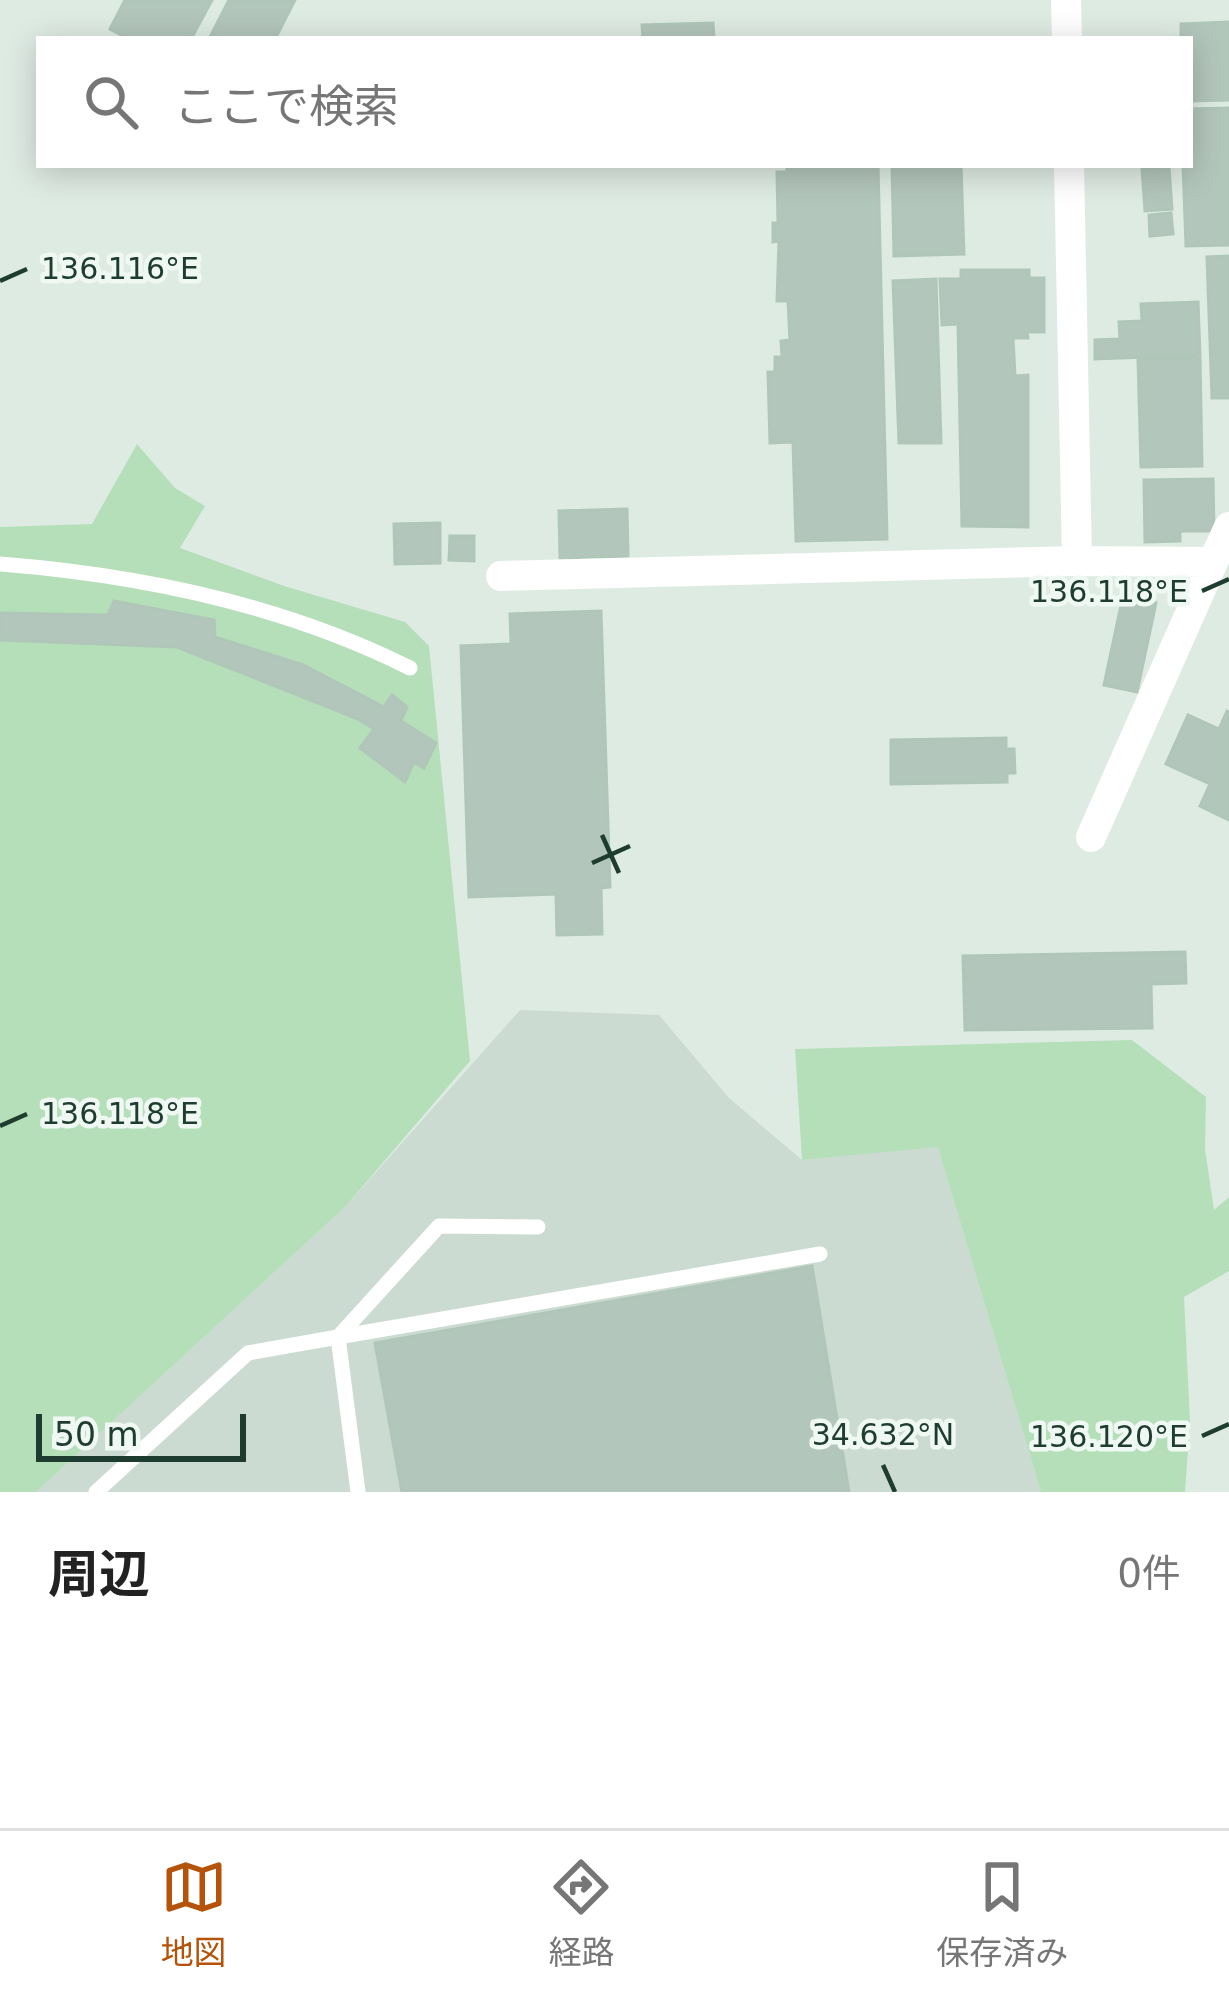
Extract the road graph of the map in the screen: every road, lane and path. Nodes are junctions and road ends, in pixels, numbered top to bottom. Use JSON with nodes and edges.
{"nodes":[{"id":1,"x":1066,"y":0,"type":"edge"},
{"id":2,"x":1067,"y":36,"type":"edge"},
{"id":3,"x":1069,"y":168,"type":"edge"},
{"id":4,"x":1229,"y":527,"type":"edge"},
{"id":5,"x":1077,"y":561,"type":"junction"},
{"id":6,"x":1213,"y":562,"type":"junction"},
{"id":7,"x":0,"y":564,"type":"edge"},
{"id":8,"x":501,"y":576,"type":"dead end"},
{"id":9,"x":410,"y":668,"type":"dead end"},
{"id":10,"x":1091,"y":836,"type":"dead end"},
{"id":11,"x":538,"y":1227,"type":"dead end"},
{"id":12,"x":820,"y":1254,"type":"dead end"},
{"id":13,"x":338,"y":1337,"type":"junction"},
{"id":14,"x":96,"y":1492,"type":"edge"},
{"id":15,"x":358,"y":1492,"type":"edge"}],
"edges":[{"from":1,"to":2,"type":"street"},
{"from":3,"to":5,"type":"street"},
{"from":4,"to":6,"type":"street"},
{"from":5,"to":6,"type":"street"},
{"from":5,"to":8,"type":"street"},
{"from":6,"to":10,"type":"street"},
{"from":7,"to":9,"type":"lane"},
{"from":11,"to":13,"type":"lane"},
{"from":12,"to":13,"type":"lane"},
{"from":13,"to":14,"type":"lane"},
{"from":13,"to":15,"type":"lane"}]}
